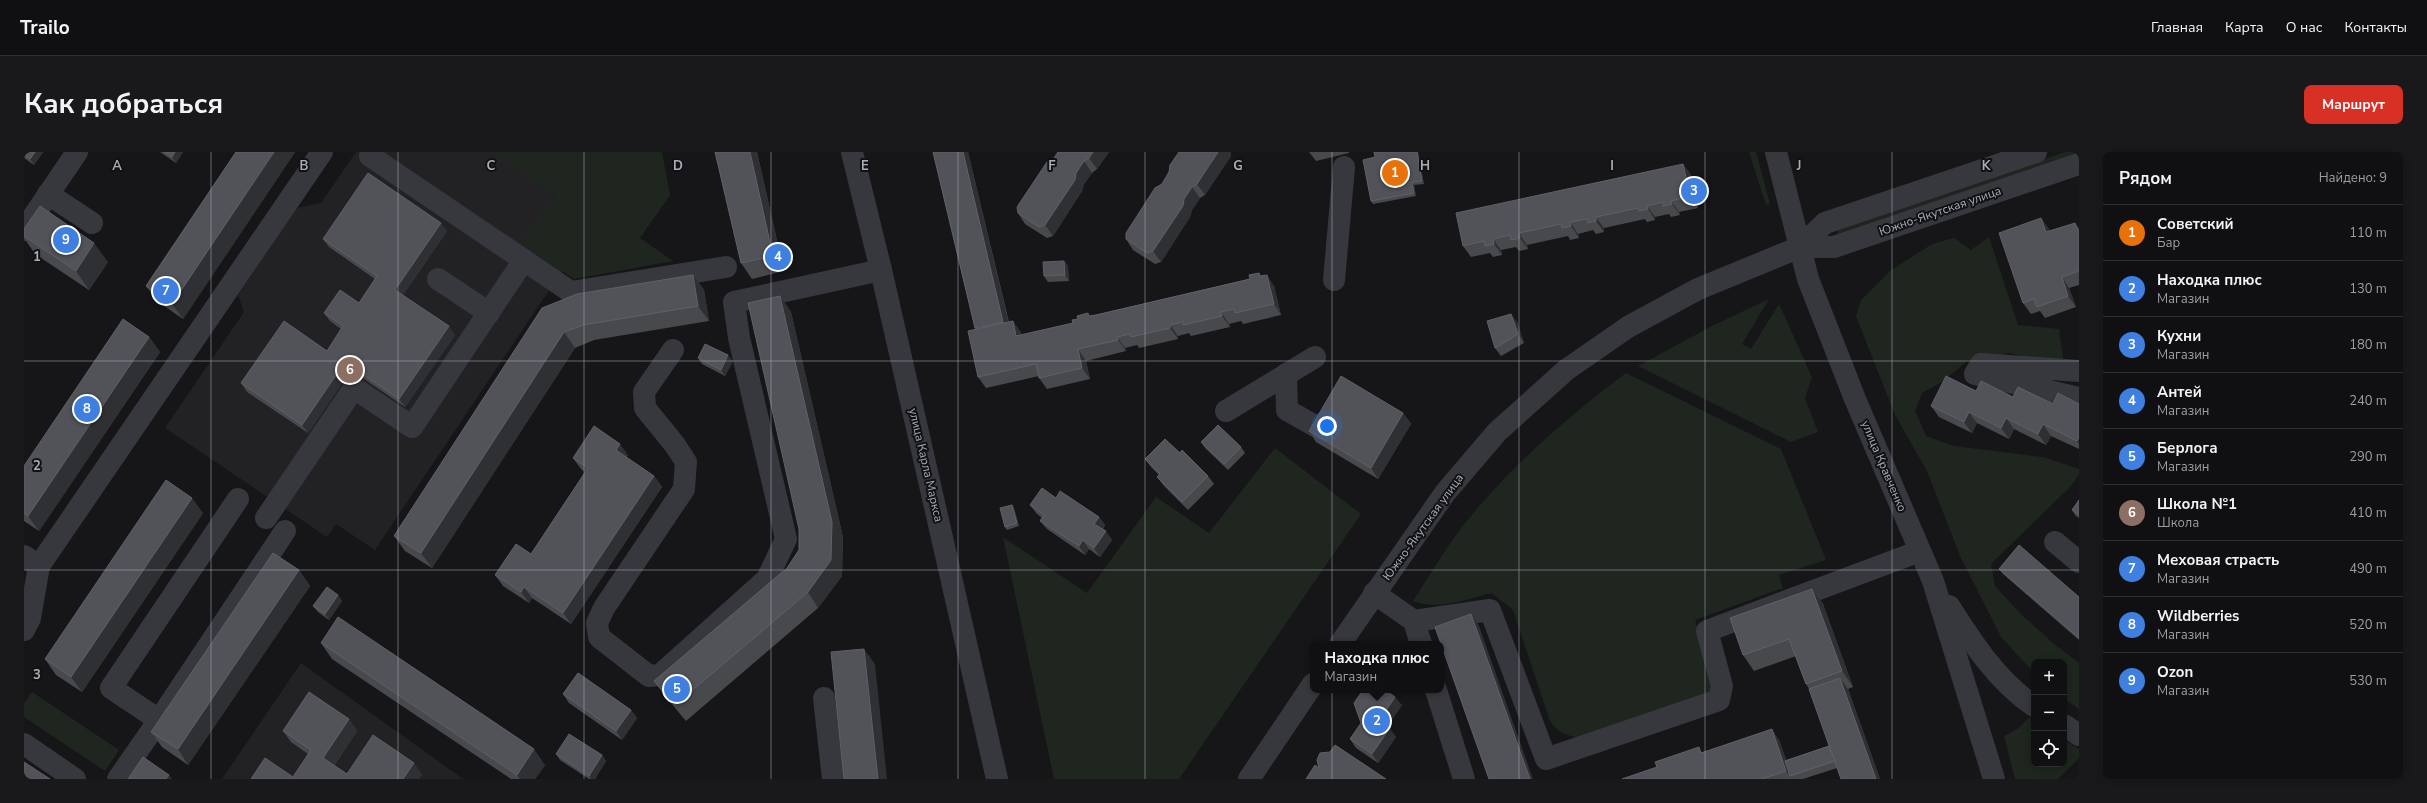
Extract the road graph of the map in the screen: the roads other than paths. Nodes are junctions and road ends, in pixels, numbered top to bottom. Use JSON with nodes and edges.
{"nodes":[{"id":1,"x":77,"y":152,"type":"edge"},
{"id":2,"x":322,"y":152,"type":"edge"},
{"id":3,"x":852,"y":152,"type":"edge"},
{"id":4,"x":1776,"y":152,"type":"edge"},
{"id":5,"x":2036,"y":152,"type":"edge"},
{"id":6,"x":370,"y":156,"type":"dead end"},
{"id":7,"x":2079,"y":164,"type":"edge"},
{"id":8,"x":1344,"y":167,"type":"dead end"},
{"id":9,"x":48,"y":194,"type":"junction"},
{"id":10,"x":92,"y":223,"type":"dead end"},
{"id":11,"x":24,"y":230,"type":"edge"},
{"id":12,"x":1800,"y":247,"type":"junction"},
{"id":13,"x":524,"y":260,"type":"junction"},
{"id":14,"x":726,"y":267,"type":"dead end"},
{"id":15,"x":881,"y":270,"type":"junction"},
{"id":16,"x":438,"y":279,"type":"dead end"},
{"id":17,"x":1334,"y":280,"type":"dead end"},
{"id":18,"x":489,"y":313,"type":"junction"},
{"id":19,"x":673,"y":350,"type":"dead end"},
{"id":20,"x":1315,"y":357,"type":"dead end"},
{"id":21,"x":2079,"y":371,"type":"edge"},
{"id":22,"x":1286,"y":374,"type":"junction"},
{"id":23,"x":2079,"y":398,"type":"edge"},
{"id":24,"x":1226,"y":410,"type":"dead end"},
{"id":25,"x":1315,"y":426,"type":"edge"},
{"id":26,"x":238,"y":499,"type":"dead end"},
{"id":27,"x":266,"y":518,"type":"dead end"},
{"id":28,"x":285,"y":531,"type":"dead end"},
{"id":29,"x":2055,"y":542,"type":"dead end"},
{"id":30,"x":1920,"y":551,"type":"junction"},
{"id":31,"x":31,"y":561,"type":"edge"},
{"id":32,"x":2079,"y":562,"type":"edge"},
{"id":33,"x":1933,"y":581,"type":"junction"},
{"id":34,"x":1374,"y":593,"type":"junction"},
{"id":35,"x":1414,"y":622,"type":"junction"},
{"id":36,"x":24,"y":630,"type":"edge"},
{"id":37,"x":1342,"y":641,"type":"edge"},
{"id":38,"x":1420,"y":641,"type":"edge"},
{"id":39,"x":1310,"y":688,"type":"edge"},
{"id":40,"x":1437,"y":693,"type":"edge"},
{"id":41,"x":824,"y":698,"type":"dead end"},
{"id":42,"x":2031,"y":703,"type":"edge"},
{"id":43,"x":159,"y":720,"type":"junction"},
{"id":44,"x":2067,"y":727,"type":"edge"},
{"id":45,"x":2079,"y":735,"type":"edge"},
{"id":46,"x":24,"y":744,"type":"edge"},
{"id":47,"x":75,"y":779,"type":"edge"},
{"id":48,"x":118,"y":779,"type":"edge"},
{"id":49,"x":833,"y":779,"type":"edge"},
{"id":50,"x":997,"y":779,"type":"edge"},
{"id":51,"x":1249,"y":779,"type":"edge"},
{"id":52,"x":1464,"y":779,"type":"edge"},
{"id":53,"x":1994,"y":779,"type":"edge"}],
"edges":[{"from":1,"to":9,"type":"street"},
{"from":2,"to":31,"type":"street"},
{"from":3,"to":15,"type":"street","name":"улица Карла Маркса"},
{"from":4,"to":12,"type":"street","name":"улица Кравченко"},
{"from":5,"to":12,"type":"street","name":"Южно-Якутская улица"},
{"from":6,"to":13,"type":"street"},
{"from":7,"to":12,"type":"street","name":"Южно-Якутская улица"},
{"from":8,"to":17,"type":"street"},
{"from":9,"to":10,"type":"street"},
{"from":9,"to":11,"type":"street"},
{"from":12,"to":30,"type":"street","name":"улица Кравченко"},
{"from":12,"to":34,"type":"street","name":"Южно-Якутская улица"},
{"from":13,"to":14,"type":"street"},
{"from":13,"to":18,"type":"street"},
{"from":15,"to":19,"type":"street"},
{"from":15,"to":50,"type":"street","name":"улица Карла Маркса"},
{"from":16,"to":18,"type":"street"},
{"from":18,"to":27,"type":"street"},
{"from":20,"to":22,"type":"street"},
{"from":21,"to":23,"type":"street"},
{"from":22,"to":24,"type":"street"},
{"from":22,"to":25,"type":"street"},
{"from":26,"to":43,"type":"street"},
{"from":28,"to":43,"type":"street"},
{"from":29,"to":32,"type":"street"},
{"from":30,"to":33,"type":"street","name":"улица Кравченко"},
{"from":30,"to":35,"type":"street"},
{"from":31,"to":36,"type":"street"},
{"from":33,"to":42,"type":"street"},
{"from":33,"to":53,"type":"street","name":"улица Кравченко"},
{"from":34,"to":35,"type":"street"},
{"from":34,"to":37,"type":"street","name":"Южно-Якутская улица"},
{"from":35,"to":38,"type":"street"},
{"from":39,"to":51,"type":"street"},
{"from":40,"to":52,"type":"street"},
{"from":41,"to":49,"type":"street"},
{"from":43,"to":48,"type":"street"},
{"from":44,"to":45,"type":"street"},
{"from":46,"to":47,"type":"street"}]}
